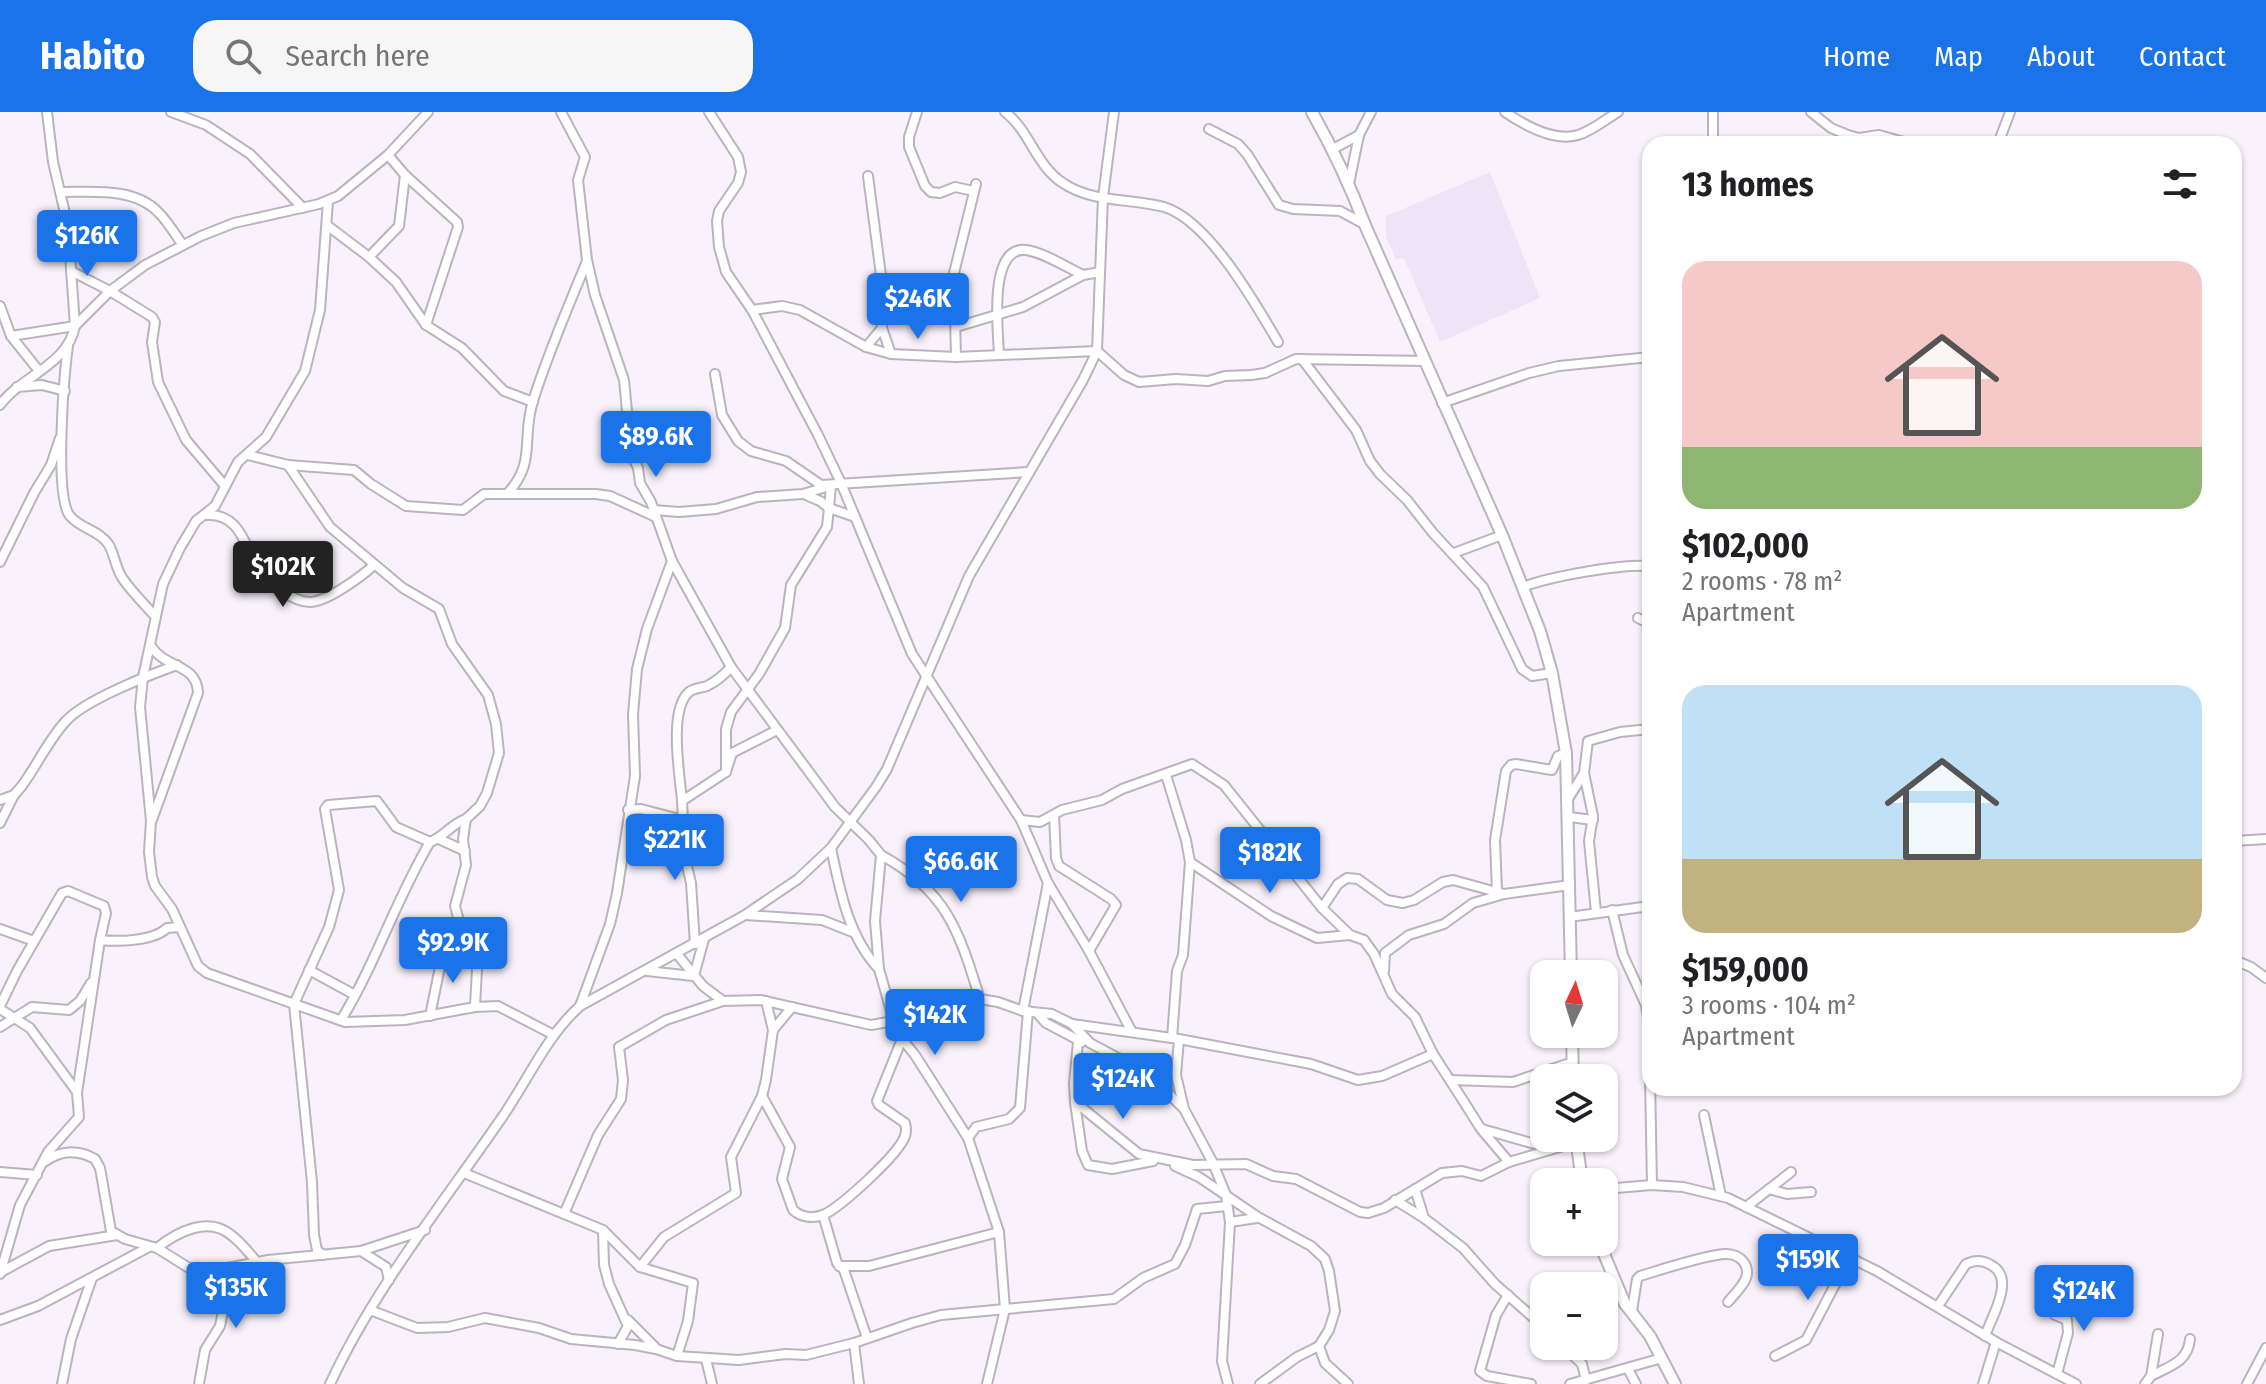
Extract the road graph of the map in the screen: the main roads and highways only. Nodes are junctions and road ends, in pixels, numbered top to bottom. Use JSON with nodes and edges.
{"nodes":[{"id":1,"x":1312,"y":112,"type":"edge"},
{"id":2,"x":1571,"y":960,"type":"edge"},
{"id":3,"x":1605,"y":1256,"type":"edge"},
{"id":4,"x":1675,"y":1384,"type":"edge"}],
"edges":[{"from":1,"to":2,"type":"main road"},
{"from":3,"to":4,"type":"main road"}]}
